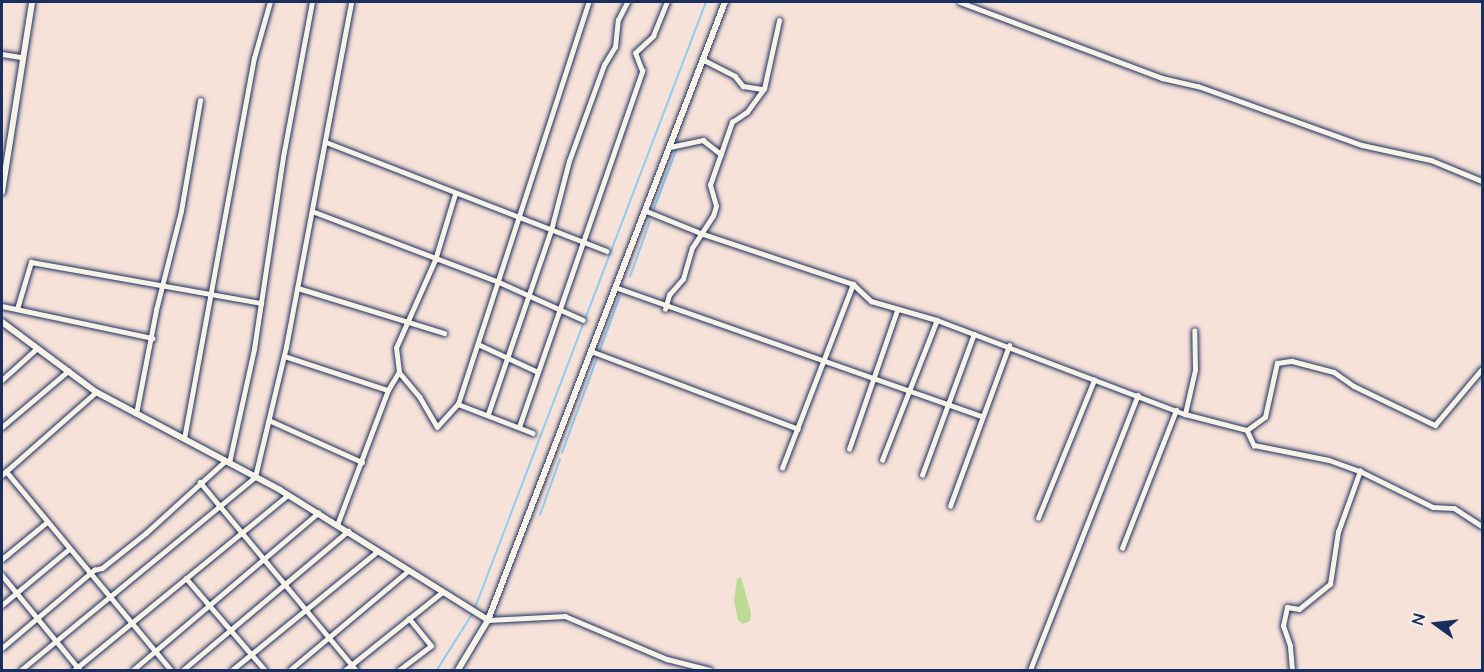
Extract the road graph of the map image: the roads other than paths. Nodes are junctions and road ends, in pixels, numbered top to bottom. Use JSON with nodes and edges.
{"nodes":[{"id":1,"x":32,"y":2,"type":"edge"},
{"id":2,"x":270,"y":2,"type":"edge"},
{"id":3,"x":312,"y":2,"type":"edge"},
{"id":4,"x":351,"y":2,"type":"edge"},
{"id":5,"x":589,"y":2,"type":"edge"},
{"id":6,"x":627,"y":2,"type":"edge"},
{"id":7,"x":667,"y":2,"type":"edge"},
{"id":8,"x":725,"y":2,"type":"edge"},
{"id":9,"x":960,"y":2,"type":"edge"},
{"id":10,"x":779,"y":21,"type":"dead end"},
{"id":11,"x":2,"y":54,"type":"edge"},
{"id":12,"x":22,"y":57,"type":"junction"},
{"id":13,"x":702,"y":59,"type":"junction"},
{"id":14,"x":764,"y":89,"type":"junction"},
{"id":15,"x":200,"y":101,"type":"dead end"},
{"id":16,"x":326,"y":142,"type":"junction"},
{"id":17,"x":670,"y":147,"type":"junction"},
{"id":18,"x":721,"y":154,"type":"junction"},
{"id":19,"x":1482,"y":180,"type":"edge"},
{"id":20,"x":2,"y":192,"type":"edge"},
{"id":21,"x":455,"y":194,"type":"junction"},
{"id":22,"x":644,"y":210,"type":"junction"},
{"id":23,"x":312,"y":211,"type":"junction"},
{"id":24,"x":520,"y":217,"type":"junction"},
{"id":25,"x":551,"y":230,"type":"junction"},
{"id":26,"x":703,"y":234,"type":"junction"},
{"id":27,"x":584,"y":242,"type":"junction"},
{"id":28,"x":607,"y":251,"type":"dead end"},
{"id":29,"x":435,"y":260,"type":"junction"},
{"id":30,"x":499,"y":282,"type":"junction"},
{"id":31,"x":853,"y":284,"type":"junction"},
{"id":32,"x":165,"y":286,"type":"junction"},
{"id":33,"x":615,"y":287,"type":"junction"},
{"id":34,"x":298,"y":288,"type":"junction"},
{"id":35,"x":212,"y":295,"type":"junction"},
{"id":36,"x":527,"y":295,"type":"junction"},
{"id":37,"x":261,"y":303,"type":"junction"},
{"id":38,"x":2,"y":306,"type":"edge"},
{"id":39,"x":666,"y":306,"type":"junction"},
{"id":40,"x":559,"y":308,"type":"junction"},
{"id":41,"x":17,"y":309,"type":"junction"},
{"id":42,"x":897,"y":310,"type":"junction"},
{"id":43,"x":583,"y":320,"type":"dead end"},
{"id":44,"x":937,"y":320,"type":"junction"},
{"id":45,"x":410,"y":321,"type":"junction"},
{"id":46,"x":2,"y":322,"type":"edge"},
{"id":47,"x":1194,"y":331,"type":"dead end"},
{"id":48,"x":444,"y":333,"type":"dead end"},
{"id":49,"x":974,"y":334,"type":"junction"},
{"id":50,"x":153,"y":338,"type":"junction"},
{"id":51,"x":478,"y":344,"type":"junction"},
{"id":52,"x":1009,"y":346,"type":"junction"},
{"id":53,"x":35,"y":350,"type":"junction"},
{"id":54,"x":591,"y":351,"type":"junction"},
{"id":55,"x":284,"y":356,"type":"junction"},
{"id":56,"x":506,"y":357,"type":"junction"},
{"id":57,"x":826,"y":359,"type":"junction"},
{"id":58,"x":1482,"y":369,"type":"edge"},
{"id":59,"x":68,"y":371,"type":"junction"},
{"id":60,"x":536,"y":371,"type":"junction"},
{"id":61,"x":399,"y":372,"type":"junction"},
{"id":62,"x":873,"y":376,"type":"junction"},
{"id":63,"x":2,"y":380,"type":"edge"},
{"id":64,"x":1094,"y":380,"type":"junction"},
{"id":65,"x":388,"y":390,"type":"junction"},
{"id":66,"x":96,"y":392,"type":"junction"},
{"id":67,"x":908,"y":392,"type":"junction"},
{"id":68,"x":1138,"y":395,"type":"junction"},
{"id":69,"x":458,"y":404,"type":"junction"},
{"id":70,"x":948,"y":404,"type":"junction"},
{"id":71,"x":1176,"y":410,"type":"junction"},
{"id":72,"x":136,"y":414,"type":"junction"},
{"id":73,"x":488,"y":414,"type":"junction"},
{"id":74,"x":1185,"y":414,"type":"junction"},
{"id":75,"x":982,"y":416,"type":"junction"},
{"id":76,"x":271,"y":421,"type":"junction"},
{"id":77,"x":2,"y":427,"type":"edge"},
{"id":78,"x":519,"y":427,"type":"junction"},
{"id":79,"x":798,"y":429,"type":"junction"},
{"id":80,"x":1247,"y":430,"type":"junction"},
{"id":81,"x":533,"y":433,"type":"dead end"},
{"id":82,"x":184,"y":439,"type":"junction"},
{"id":83,"x":849,"y":449,"type":"dead end"},
{"id":84,"x":882,"y":460,"type":"dead end"},
{"id":85,"x":227,"y":462,"type":"junction"},
{"id":86,"x":362,"y":462,"type":"junction"},
{"id":87,"x":782,"y":468,"type":"dead end"},
{"id":88,"x":1360,"y":471,"type":"junction"},
{"id":89,"x":4,"y":473,"type":"edge"},
{"id":90,"x":922,"y":475,"type":"dead end"},
{"id":91,"x":255,"y":477,"type":"junction"},
{"id":92,"x":200,"y":482,"type":"junction"},
{"id":93,"x":288,"y":495,"type":"junction"},
{"id":94,"x":220,"y":506,"type":"junction"},
{"id":95,"x":950,"y":506,"type":"dead end"},
{"id":96,"x":318,"y":513,"type":"junction"},
{"id":97,"x":1038,"y":518,"type":"dead end"},
{"id":98,"x":47,"y":522,"type":"junction"},
{"id":99,"x":337,"y":525,"type":"junction"},
{"id":100,"x":1482,"y":526,"type":"edge"},
{"id":101,"x":348,"y":531,"type":"junction"},
{"id":102,"x":243,"y":532,"type":"junction"},
{"id":103,"x":1122,"y":548,"type":"dead end"},
{"id":104,"x":69,"y":549,"type":"junction"},
{"id":105,"x":378,"y":551,"type":"junction"},
{"id":106,"x":265,"y":558,"type":"junction"},
{"id":107,"x":2,"y":560,"type":"edge"},
{"id":108,"x":408,"y":571,"type":"junction"},
{"id":109,"x":89,"y":573,"type":"junction"},
{"id":110,"x":2,"y":576,"type":"edge"},
{"id":111,"x":186,"y":578,"type":"junction"},
{"id":112,"x":286,"y":584,"type":"junction"},
{"id":113,"x":16,"y":593,"type":"junction"},
{"id":114,"x":441,"y":593,"type":"junction"},
{"id":115,"x":111,"y":599,"type":"junction"},
{"id":116,"x":2,"y":605,"type":"edge"},
{"id":117,"x":210,"y":606,"type":"junction"},
{"id":118,"x":308,"y":610,"type":"junction"},
{"id":119,"x":38,"y":617,"type":"junction"},
{"id":120,"x":409,"y":619,"type":"junction"},
{"id":121,"x":488,"y":620,"type":"junction"},
{"id":122,"x":131,"y":623,"type":"junction"},
{"id":123,"x":230,"y":630,"type":"junction"},
{"id":124,"x":329,"y":637,"type":"junction"},
{"id":125,"x":58,"y":642,"type":"junction"},
{"id":126,"x":2,"y":648,"type":"edge"},
{"id":127,"x":155,"y":652,"type":"junction"},
{"id":128,"x":253,"y":657,"type":"junction"},
{"id":129,"x":352,"y":665,"type":"junction"},
{"id":130,"x":78,"y":669,"type":"edge"},
{"id":131,"x":21,"y":670,"type":"edge"},
{"id":132,"x":133,"y":670,"type":"edge"},
{"id":133,"x":171,"y":670,"type":"edge"},
{"id":134,"x":183,"y":670,"type":"edge"},
{"id":135,"x":232,"y":670,"type":"edge"},
{"id":136,"x":265,"y":670,"type":"edge"},
{"id":137,"x":290,"y":670,"type":"edge"},
{"id":138,"x":345,"y":670,"type":"edge"},
{"id":139,"x":356,"y":670,"type":"edge"},
{"id":140,"x":399,"y":670,"type":"edge"},
{"id":141,"x":458,"y":670,"type":"edge"},
{"id":142,"x":710,"y":670,"type":"edge"},
{"id":143,"x":1030,"y":670,"type":"edge"},
{"id":144,"x":1292,"y":670,"type":"edge"}],
"edges":[{"from":1,"to":12,"type":"street"},
{"from":2,"to":35,"type":"street"},
{"from":3,"to":37,"type":"street"},
{"from":4,"to":16,"type":"street"},
{"from":5,"to":24,"type":"street"},
{"from":6,"to":25,"type":"street"},
{"from":7,"to":27,"type":"street"},
{"from":8,"to":13,"type":"street"},
{"from":9,"to":19,"type":"street"},
{"from":10,"to":14,"type":"street"},
{"from":11,"to":12,"type":"street"},
{"from":12,"to":20,"type":"street"},
{"from":13,"to":14,"type":"street"},
{"from":13,"to":17,"type":"street"},
{"from":14,"to":18,"type":"street"},
{"from":15,"to":32,"type":"street"},
{"from":16,"to":21,"type":"street"},
{"from":16,"to":23,"type":"street"},
{"from":17,"to":18,"type":"street"},
{"from":17,"to":22,"type":"street"},
{"from":18,"to":26,"type":"street"},
{"from":21,"to":24,"type":"street"},
{"from":21,"to":29,"type":"street"},
{"from":22,"to":26,"type":"street"},
{"from":22,"to":33,"type":"street"},
{"from":23,"to":29,"type":"street"},
{"from":23,"to":34,"type":"street"},
{"from":24,"to":25,"type":"street"},
{"from":24,"to":30,"type":"street"},
{"from":25,"to":27,"type":"street"},
{"from":25,"to":36,"type":"street"},
{"from":26,"to":31,"type":"street"},
{"from":26,"to":39,"type":"street"},
{"from":27,"to":28,"type":"street"},
{"from":27,"to":40,"type":"street"},
{"from":29,"to":30,"type":"street"},
{"from":29,"to":45,"type":"street"},
{"from":30,"to":36,"type":"street"},
{"from":30,"to":51,"type":"street"},
{"from":31,"to":42,"type":"street"},
{"from":31,"to":57,"type":"street"},
{"from":32,"to":35,"type":"street"},
{"from":32,"to":41,"type":"street"},
{"from":32,"to":50,"type":"street"},
{"from":33,"to":39,"type":"street"},
{"from":33,"to":54,"type":"street"},
{"from":34,"to":45,"type":"street"},
{"from":34,"to":55,"type":"street"},
{"from":35,"to":37,"type":"street"},
{"from":35,"to":82,"type":"street"},
{"from":36,"to":40,"type":"street"},
{"from":36,"to":56,"type":"street"},
{"from":37,"to":85,"type":"street"},
{"from":38,"to":41,"type":"street"},
{"from":39,"to":57,"type":"street"},
{"from":40,"to":43,"type":"street"},
{"from":40,"to":60,"type":"street"},
{"from":41,"to":50,"type":"street"},
{"from":42,"to":44,"type":"street"},
{"from":42,"to":62,"type":"street"},
{"from":44,"to":49,"type":"street"},
{"from":44,"to":67,"type":"street"},
{"from":45,"to":48,"type":"street"},
{"from":45,"to":61,"type":"street"},
{"from":46,"to":53,"type":"street"},
{"from":47,"to":74,"type":"street"},
{"from":49,"to":52,"type":"street"},
{"from":49,"to":70,"type":"street"},
{"from":50,"to":72,"type":"street"},
{"from":51,"to":56,"type":"street"},
{"from":51,"to":69,"type":"street"},
{"from":52,"to":64,"type":"street"},
{"from":52,"to":75,"type":"street"},
{"from":53,"to":59,"type":"street"},
{"from":53,"to":63,"type":"street"},
{"from":54,"to":79,"type":"street"},
{"from":54,"to":121,"type":"street"},
{"from":55,"to":65,"type":"street"},
{"from":55,"to":76,"type":"street"},
{"from":56,"to":60,"type":"street"},
{"from":56,"to":73,"type":"street"},
{"from":57,"to":62,"type":"street"},
{"from":57,"to":79,"type":"street"},
{"from":58,"to":80,"type":"street"},
{"from":59,"to":66,"type":"street"},
{"from":59,"to":77,"type":"street"},
{"from":60,"to":78,"type":"street"},
{"from":61,"to":65,"type":"street"},
{"from":61,"to":69,"type":"street"},
{"from":62,"to":67,"type":"street"},
{"from":62,"to":83,"type":"street"},
{"from":64,"to":68,"type":"street"},
{"from":64,"to":97,"type":"street"},
{"from":65,"to":86,"type":"street"},
{"from":66,"to":72,"type":"street"},
{"from":66,"to":89,"type":"street"},
{"from":67,"to":70,"type":"street"},
{"from":67,"to":84,"type":"street"},
{"from":68,"to":71,"type":"street"},
{"from":68,"to":143,"type":"street"},
{"from":69,"to":73,"type":"street"},
{"from":70,"to":75,"type":"street"},
{"from":70,"to":90,"type":"street"},
{"from":71,"to":74,"type":"street"},
{"from":71,"to":103,"type":"street"},
{"from":72,"to":82,"type":"street"},
{"from":73,"to":78,"type":"street"},
{"from":74,"to":80,"type":"street"},
{"from":75,"to":95,"type":"street"},
{"from":76,"to":86,"type":"street"},
{"from":76,"to":91,"type":"street"},
{"from":78,"to":81,"type":"street"},
{"from":79,"to":87,"type":"street"},
{"from":80,"to":88,"type":"street"},
{"from":82,"to":85,"type":"street"},
{"from":85,"to":91,"type":"street"},
{"from":85,"to":92,"type":"street"},
{"from":86,"to":99,"type":"street"},
{"from":88,"to":100,"type":"street"},
{"from":88,"to":144,"type":"street"},
{"from":89,"to":98,"type":"street"},
{"from":91,"to":93,"type":"street"},
{"from":91,"to":94,"type":"street"},
{"from":92,"to":94,"type":"street"},
{"from":92,"to":109,"type":"street"},
{"from":93,"to":96,"type":"street"},
{"from":93,"to":102,"type":"street"},
{"from":94,"to":102,"type":"street"},
{"from":94,"to":115,"type":"street"},
{"from":96,"to":99,"type":"street"},
{"from":96,"to":106,"type":"street"},
{"from":98,"to":104,"type":"street"},
{"from":98,"to":107,"type":"street"},
{"from":99,"to":101,"type":"street"},
{"from":101,"to":105,"type":"street"},
{"from":101,"to":112,"type":"street"},
{"from":102,"to":106,"type":"street"},
{"from":102,"to":111,"type":"street"},
{"from":104,"to":109,"type":"street"},
{"from":104,"to":113,"type":"street"},
{"from":105,"to":108,"type":"street"},
{"from":105,"to":118,"type":"street"},
{"from":106,"to":112,"type":"street"},
{"from":106,"to":117,"type":"street"},
{"from":108,"to":114,"type":"street"},
{"from":108,"to":124,"type":"street"},
{"from":109,"to":115,"type":"street"},
{"from":109,"to":119,"type":"street"},
{"from":110,"to":113,"type":"street"},
{"from":111,"to":117,"type":"street"},
{"from":111,"to":122,"type":"street"},
{"from":112,"to":118,"type":"street"},
{"from":112,"to":123,"type":"street"},
{"from":113,"to":116,"type":"street"},
{"from":113,"to":119,"type":"street"},
{"from":114,"to":120,"type":"street"},
{"from":114,"to":121,"type":"street"},
{"from":115,"to":122,"type":"street"},
{"from":115,"to":125,"type":"street"},
{"from":117,"to":123,"type":"street"},
{"from":117,"to":127,"type":"street"},
{"from":118,"to":124,"type":"street"},
{"from":118,"to":128,"type":"street"},
{"from":119,"to":125,"type":"street"},
{"from":119,"to":126,"type":"street"},
{"from":120,"to":129,"type":"street"},
{"from":120,"to":140,"type":"street"},
{"from":121,"to":141,"type":"street"},
{"from":121,"to":142,"type":"street"},
{"from":122,"to":127,"type":"street"},
{"from":122,"to":130,"type":"street"},
{"from":123,"to":128,"type":"street"},
{"from":123,"to":134,"type":"street"},
{"from":124,"to":129,"type":"street"},
{"from":124,"to":137,"type":"street"},
{"from":125,"to":130,"type":"street"},
{"from":125,"to":131,"type":"street"},
{"from":127,"to":132,"type":"street"},
{"from":127,"to":133,"type":"street"},
{"from":128,"to":135,"type":"street"},
{"from":128,"to":136,"type":"street"},
{"from":129,"to":138,"type":"street"},
{"from":129,"to":139,"type":"street"}]}
